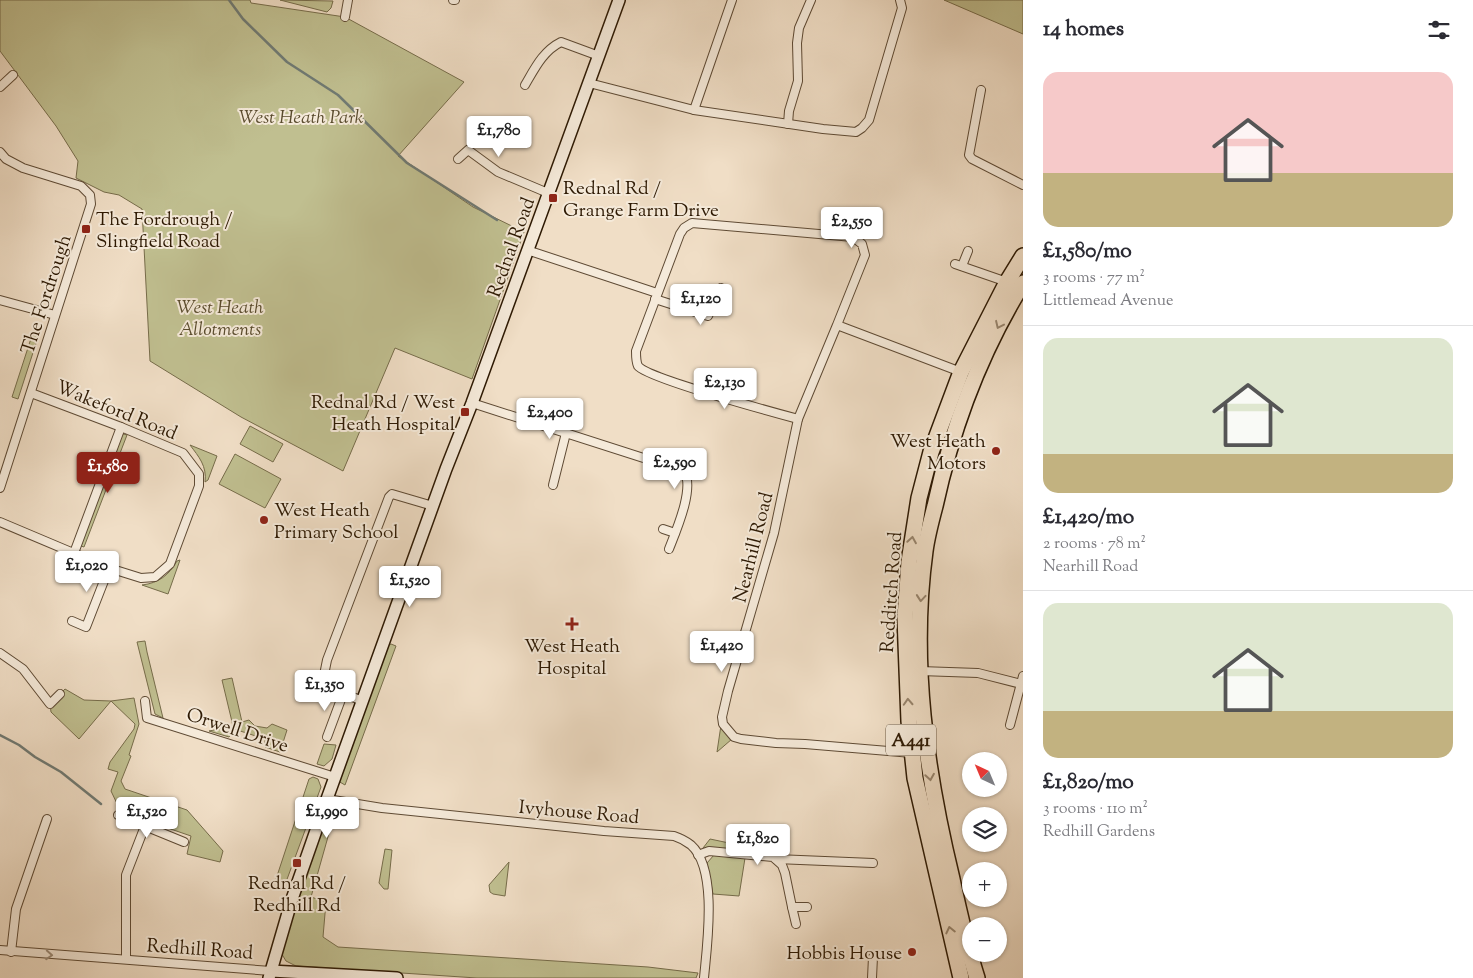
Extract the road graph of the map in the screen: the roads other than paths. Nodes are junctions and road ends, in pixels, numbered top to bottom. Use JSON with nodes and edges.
{"nodes":[{"id":1,"x":348,"y":0,"type":"edge"},
{"id":2,"x":619,"y":0,"type":"edge"},
{"id":3,"x":732,"y":0,"type":"edge"},
{"id":4,"x":811,"y":0,"type":"edge"},
{"id":5,"x":900,"y":0,"type":"edge"},
{"id":6,"x":345,"y":17,"type":"dead end"},
{"id":7,"x":599,"y":56,"type":"junction"},
{"id":8,"x":13,"y":75,"type":"dead end"},
{"id":9,"x":589,"y":83,"type":"junction"},
{"id":10,"x":525,"y":85,"type":"dead end"},
{"id":11,"x":0,"y":86,"type":"edge"},
{"id":12,"x":981,"y":90,"type":"dead end"},
{"id":13,"x":694,"y":110,"type":"junction"},
{"id":14,"x":788,"y":124,"type":"junction"},
{"id":15,"x":2,"y":159,"type":"edge"},
{"id":16,"x":458,"y":159,"type":"dead end"},
{"id":17,"x":1023,"y":185,"type":"edge"},
{"id":18,"x":548,"y":193,"type":"junction"},
{"id":19,"x":527,"y":250,"type":"junction"},
{"id":20,"x":968,"y":251,"type":"dead end"},
{"id":21,"x":1023,"y":256,"type":"edge"},
{"id":22,"x":1006,"y":282,"type":"junction"},
{"id":23,"x":1023,"y":283,"type":"edge"},
{"id":24,"x":721,"y":288,"type":"dead end"},
{"id":25,"x":656,"y":296,"type":"junction"},
{"id":26,"x":0,"y":300,"type":"edge"},
{"id":27,"x":55,"y":315,"type":"junction"},
{"id":28,"x":837,"y":325,"type":"junction"},
{"id":29,"x":968,"y":374,"type":"junction"},
{"id":30,"x":31,"y":393,"type":"junction"},
{"id":31,"x":958,"y":402,"type":"junction"},
{"id":32,"x":472,"y":403,"type":"junction"},
{"id":33,"x":798,"y":420,"type":"junction"},
{"id":34,"x":121,"y":427,"type":"junction"},
{"id":35,"x":566,"y":433,"type":"junction"},
{"id":36,"x":931,"y":452,"type":"junction"},
{"id":37,"x":947,"y":457,"type":"junction"},
{"id":38,"x":3,"y":469,"type":"edge"},
{"id":39,"x":553,"y":485,"type":"dead end"},
{"id":40,"x":0,"y":488,"type":"edge"},
{"id":41,"x":433,"y":506,"type":"junction"},
{"id":42,"x":0,"y":522,"type":"edge"},
{"id":43,"x":662,"y":529,"type":"dead end"},
{"id":44,"x":675,"y":533,"type":"junction"},
{"id":45,"x":670,"y":549,"type":"dead end"},
{"id":46,"x":74,"y":553,"type":"junction"},
{"id":47,"x":109,"y":568,"type":"junction"},
{"id":48,"x":72,"y":621,"type":"dead end"},
{"id":49,"x":0,"y":653,"type":"edge"},
{"id":50,"x":920,"y":671,"type":"junction"},
{"id":51,"x":1022,"y":680,"type":"edge"},
{"id":52,"x":60,"y":694,"type":"dead end"},
{"id":53,"x":343,"y":694,"type":"junction"},
{"id":54,"x":145,"y":701,"type":"dead end"},
{"id":55,"x":363,"y":701,"type":"junction"},
{"id":56,"x":1010,"y":725,"type":"dead end"},
{"id":57,"x":327,"y":737,"type":"dead end"},
{"id":58,"x":912,"y":753,"type":"junction"},
{"id":59,"x":335,"y":778,"type":"junction"},
{"id":60,"x":327,"y":799,"type":"junction"},
{"id":61,"x":118,"y":815,"type":"dead end"},
{"id":62,"x":47,"y":820,"type":"dead end"},
{"id":63,"x":145,"y":826,"type":"junction"},
{"id":64,"x":184,"y":842,"type":"dead end"},
{"id":65,"x":698,"y":854,"type":"junction"},
{"id":66,"x":776,"y":859,"type":"junction"},
{"id":67,"x":873,"y":863,"type":"dead end"},
{"id":68,"x":792,"y":907,"type":"junction"},
{"id":69,"x":807,"y":907,"type":"dead end"},
{"id":70,"x":796,"y":924,"type":"dead end"},
{"id":71,"x":0,"y":950,"type":"edge"},
{"id":72,"x":11,"y":952,"type":"junction"},
{"id":73,"x":873,"y":957,"type":"dead end"},
{"id":74,"x":126,"y":959,"type":"junction"},
{"id":75,"x":270,"y":974,"type":"edge"},
{"id":76,"x":397,"y":978,"type":"edge"},
{"id":77,"x":704,"y":978,"type":"edge"},
{"id":78,"x":872,"y":978,"type":"edge"},
{"id":79,"x":961,"y":978,"type":"edge"},
{"id":80,"x":978,"y":978,"type":"edge"}],
"edges":[{"from":1,"to":6,"type":"street"},
{"from":2,"to":7,"type":"street","name":"Rednal Road"},
{"from":3,"to":13,"type":"street"},
{"from":4,"to":14,"type":"street"},
{"from":5,"to":14,"type":"street"},
{"from":7,"to":9,"type":"street","name":"Rednal Road"},
{"from":7,"to":10,"type":"street"},
{"from":8,"to":11,"type":"street"},
{"from":9,"to":13,"type":"street"},
{"from":9,"to":18,"type":"street","name":"Rednal Road"},
{"from":12,"to":17,"type":"street"},
{"from":13,"to":14,"type":"street"},
{"from":15,"to":27,"type":"street","name":"The Fordrough"},
{"from":16,"to":18,"type":"street"},
{"from":18,"to":19,"type":"street","name":"Rednal Road"},
{"from":19,"to":25,"type":"street"},
{"from":19,"to":32,"type":"street","name":"Rednal Road"},
{"from":20,"to":22,"type":"street"},
{"from":21,"to":22,"type":"highway","name":"Redditch Road"},
{"from":22,"to":29,"type":"highway","name":"Redditch Road"},
{"from":23,"to":29,"type":"highway","name":"Redditch Road","one_way":true},
{"from":24,"to":25,"type":"street"},
{"from":25,"to":28,"type":"street"},
{"from":25,"to":33,"type":"street"},
{"from":26,"to":27,"type":"street"},
{"from":27,"to":30,"type":"street","name":"The Fordrough"},
{"from":28,"to":29,"type":"street"},
{"from":28,"to":33,"type":"street"},
{"from":29,"to":31,"type":"highway","name":"Redditch Road"},
{"from":30,"to":34,"type":"street","name":"Wakeford Road"},
{"from":30,"to":38,"type":"street","name":"The Fordrough"},
{"from":31,"to":36,"type":"highway","name":"Redditch Road","number":"A441"},
{"from":31,"to":37,"type":"highway","name":"Redditch Road"},
{"from":32,"to":35,"type":"street"},
{"from":32,"to":41,"type":"street","name":"Rednal Road"},
{"from":33,"to":58,"type":"street","name":"Nearhill Road"},
{"from":34,"to":46,"type":"street"},
{"from":34,"to":47,"type":"street","name":"Wakeford Road"},
{"from":35,"to":39,"type":"street"},
{"from":35,"to":44,"type":"street"},
{"from":36,"to":37,"type":"highway"},
{"from":58,"to":36,"type":"highway","name":"Redditch Road","number":"A441","one_way":true},
{"from":37,"to":50,"type":"highway","name":"Redditch Road","one_way":true},
{"from":38,"to":40,"type":"street","name":"The Fordrough"},
{"from":41,"to":53,"type":"street"},
{"from":41,"to":55,"type":"street","name":"Rednal Road"},
{"from":42,"to":46,"type":"street","name":"Wakeford Road"},
{"from":43,"to":44,"type":"street"},
{"from":44,"to":45,"type":"street"},
{"from":46,"to":47,"type":"street","name":"Wakeford Road"},
{"from":47,"to":48,"type":"street"},
{"from":49,"to":52,"type":"street"},
{"from":50,"to":51,"type":"street"},
{"from":50,"to":80,"type":"highway","name":"Redditch Road","one_way":true},
{"from":51,"to":56,"type":"street"},
{"from":53,"to":55,"type":"street"},
{"from":53,"to":57,"type":"street"},
{"from":54,"to":59,"type":"street","name":"Orwell Drive"},
{"from":55,"to":59,"type":"street","name":"Rednal Road"},
{"from":79,"to":58,"type":"highway","name":"Redditch Road","number":"A441","one_way":true},
{"from":59,"to":60,"type":"street","name":"Rednal Road"},
{"from":60,"to":65,"type":"street","name":"Ivyhouse Road"},
{"from":60,"to":75,"type":"street","name":"Rednal Road"},
{"from":61,"to":63,"type":"street"},
{"from":62,"to":72,"type":"street"},
{"from":63,"to":64,"type":"street"},
{"from":63,"to":74,"type":"street"},
{"from":65,"to":66,"type":"street"},
{"from":65,"to":77,"type":"street"},
{"from":66,"to":67,"type":"street"},
{"from":66,"to":68,"type":"street"},
{"from":68,"to":69,"type":"street"},
{"from":68,"to":70,"type":"street"},
{"from":71,"to":72,"type":"street","name":"Redhill Road"},
{"from":72,"to":74,"type":"street","name":"Redhill Road","one_way":true},
{"from":73,"to":78,"type":"street"},
{"from":74,"to":75,"type":"street","name":"Redhill Road"},
{"from":75,"to":76,"type":"street","name":"Redhill Road"}]}
